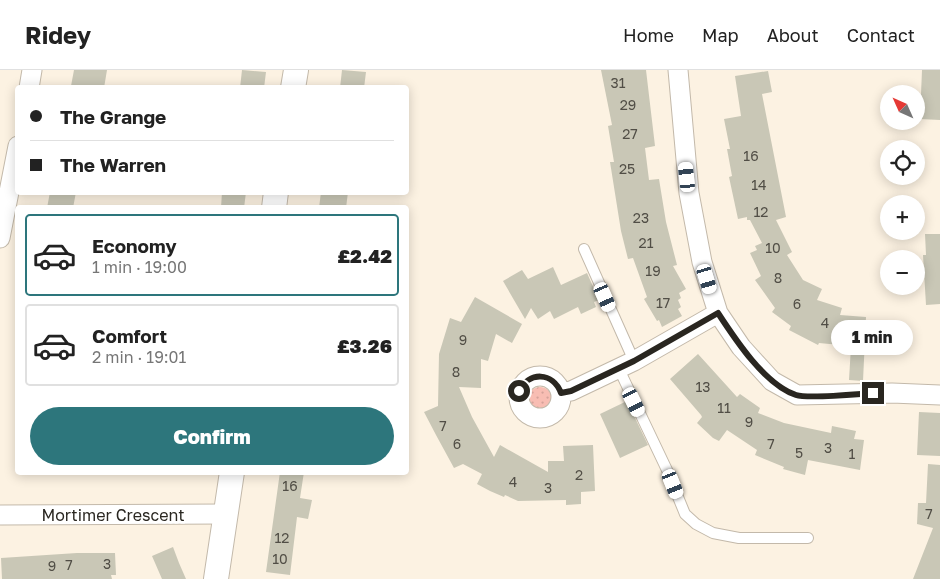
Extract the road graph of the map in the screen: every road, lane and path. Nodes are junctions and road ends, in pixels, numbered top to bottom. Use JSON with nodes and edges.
{"nodes":[{"id":1,"x":32,"y":70,"type":"edge"},
{"id":2,"x":296,"y":70,"type":"edge"},
{"id":3,"x":678,"y":70,"type":"edge"},
{"id":4,"x":29,"y":85,"type":"edge"},
{"id":5,"x":294,"y":85,"type":"edge"},
{"id":6,"x":15,"y":161,"type":"edge"},
{"id":7,"x":0,"y":238,"type":"edge"},
{"id":8,"x":584,"y":249,"type":"dead end"},
{"id":9,"x":718,"y":313,"type":"junction"},
{"id":10,"x":626,"y":364,"type":"junction"},
{"id":11,"x":561,"y":393,"type":"dead end"},
{"id":12,"x":940,"y":395,"type":"edge"},
{"id":13,"x":232,"y":475,"type":"edge"},
{"id":14,"x":226,"y":514,"type":"junction"},
{"id":15,"x":0,"y":516,"type":"edge"},
{"id":16,"x":808,"y":538,"type":"dead end"},
{"id":17,"x":216,"y":579,"type":"edge"}],
"edges":[{"from":1,"to":4,"type":"street"},
{"from":2,"to":5,"type":"street"},
{"from":3,"to":9,"type":"street"},
{"from":6,"to":7,"type":"street"},
{"from":8,"to":10,"type":"lane"},
{"from":9,"to":10,"type":"street"},
{"from":9,"to":12,"type":"street"},
{"from":10,"to":11,"type":"street"},
{"from":10,"to":16,"type":"lane"},
{"from":13,"to":14,"type":"street"},
{"from":14,"to":15,"type":"street","name":"Mortimer Crescent"},
{"from":14,"to":17,"type":"street"}]}
